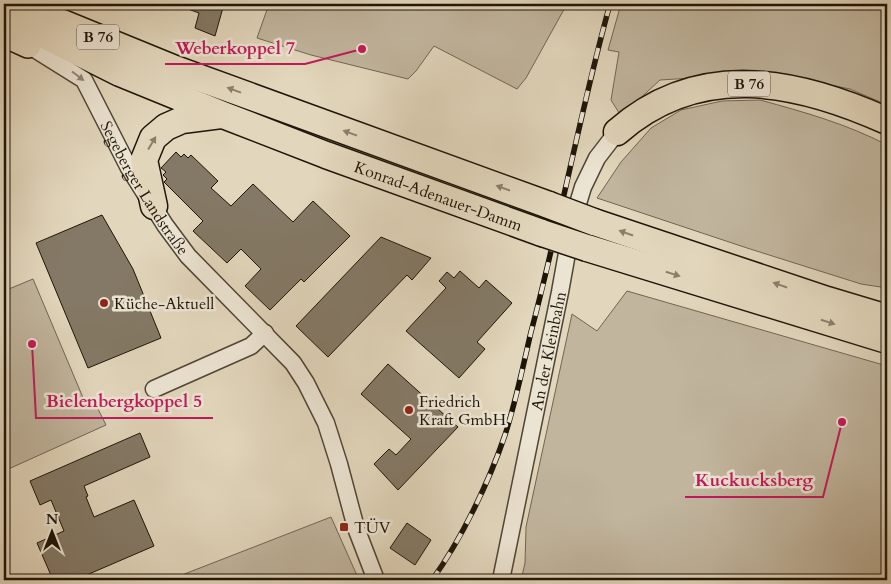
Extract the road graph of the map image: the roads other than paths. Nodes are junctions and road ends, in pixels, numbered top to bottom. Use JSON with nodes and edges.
{"nodes":[{"id":1,"x":20,"y":4,"type":"edge"},
{"id":2,"x":49,"y":4,"type":"edge"},
{"id":3,"x":4,"y":15,"type":"edge"},
{"id":4,"x":4,"y":34,"type":"edge"},
{"id":5,"x":28,"y":45,"type":"junction"},
{"id":6,"x":176,"y":69,"type":"junction"},
{"id":7,"x":120,"y":73,"type":"junction"},
{"id":8,"x":223,"y":115,"type":"junction"},
{"id":9,"x":887,"y":120,"type":"edge"},
{"id":10,"x":617,"y":132,"type":"joint"},
{"id":11,"x":154,"y":206,"type":"junction"},
{"id":12,"x":827,"y":300,"type":"junction"},
{"id":13,"x":887,"y":305,"type":"edge"},
{"id":14,"x":887,"y":318,"type":"edge"},
{"id":15,"x":264,"y":333,"type":"junction"},
{"id":16,"x":887,"y":340,"type":"edge"},
{"id":17,"x":154,"y":389,"type":"dead end"},
{"id":18,"x":376,"y":580,"type":"edge"},
{"id":19,"x":501,"y":580,"type":"edge"}],
"edges":[{"from":1,"to":6,"type":"highway","name":"Konrad-Adenauer-Damm","number":"B 76"},
{"from":2,"to":6,"type":"highway","number":"B 76"},
{"from":3,"to":7,"type":"highway","name":"Konrad-Adenauer-Damm","number":"B 76"},
{"from":4,"to":5,"type":"main road"},
{"from":5,"to":7,"type":"highway","number":"B 76"},
{"from":5,"to":11,"type":"street","name":"Segeberger Landstraße","one_way":true},
{"from":12,"to":6,"type":"highway","name":"Konrad-Adenauer-Damm","number":"B 76","one_way":true,"bridge":true},
{"from":7,"to":8,"type":"highway","name":"Konrad-Adenauer-Damm","number":"B 76"},
{"from":11,"to":8,"type":"highway","one_way":true},
{"from":8,"to":16,"type":"highway","name":"Konrad-Adenauer-Damm","number":"B 76","one_way":true,"bridge":true},
{"from":9,"to":10,"type":"highway","number":"B 76"},
{"from":10,"to":19,"type":"street","name":"An der Kleinbahn"},
{"from":11,"to":15,"type":"street","name":"Segeberger Landstraße"},
{"from":12,"to":13,"type":"highway","number":"B 76"},
{"from":12,"to":14,"type":"highway","name":"Konrad-Adenauer-Damm","number":"B 76"},
{"from":15,"to":17,"type":"street"},
{"from":15,"to":18,"type":"street","name":"Segeberger Landstraße"}]}
